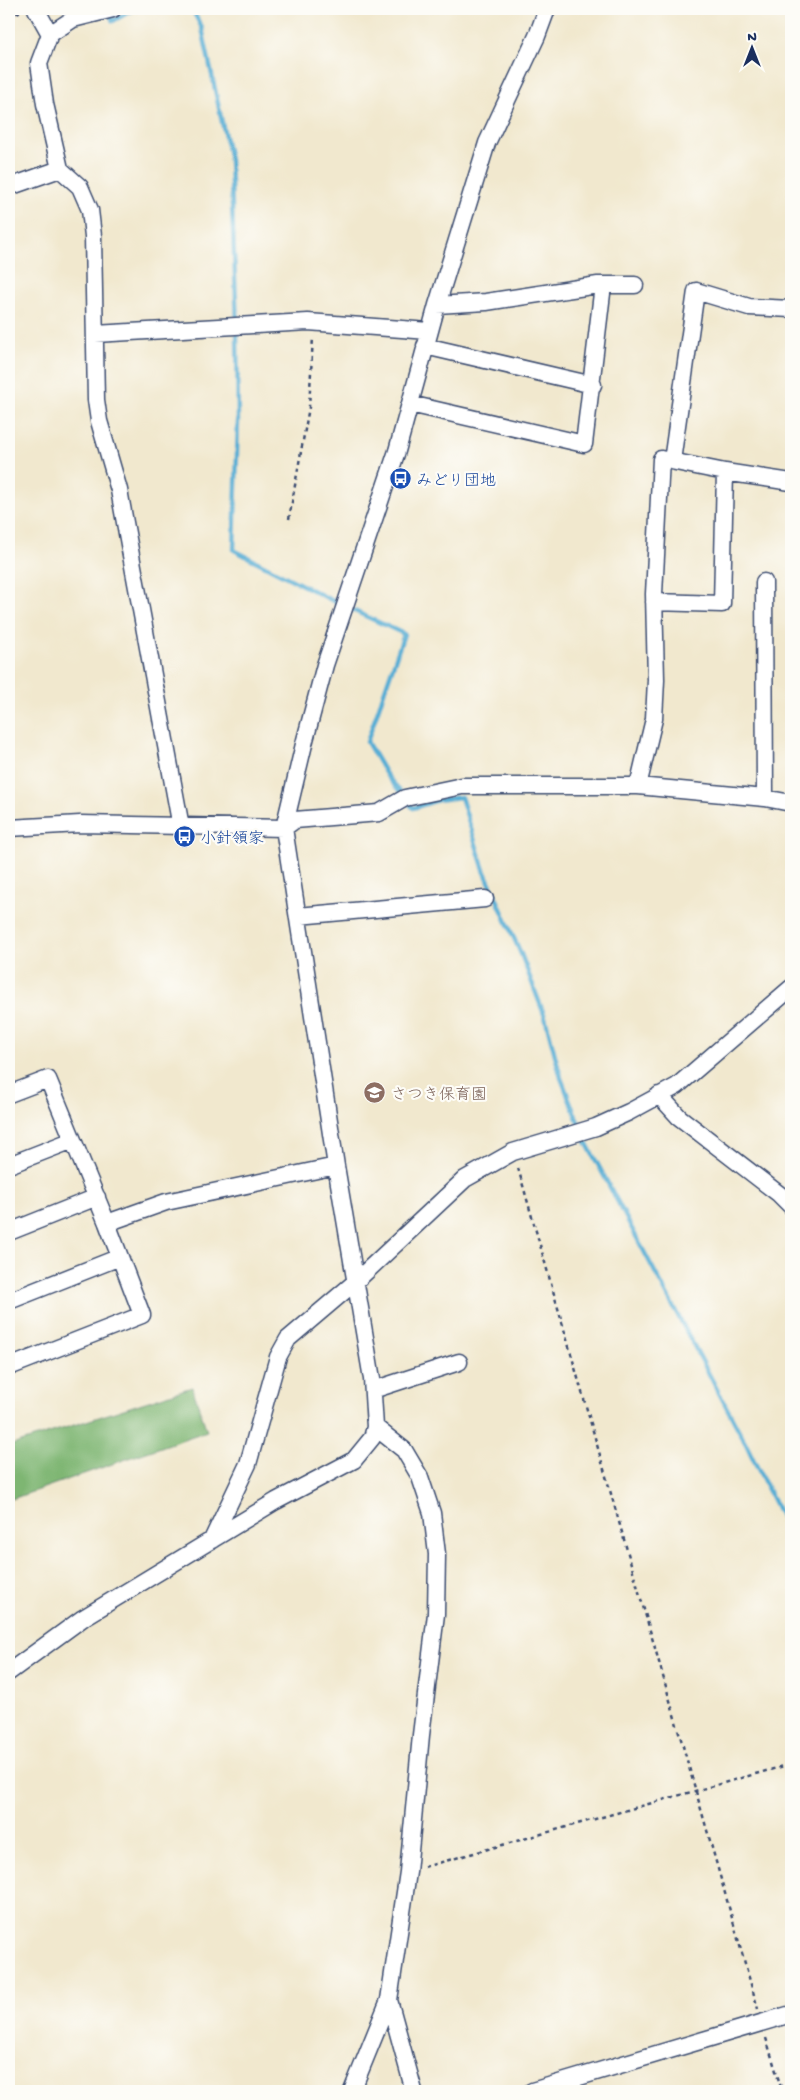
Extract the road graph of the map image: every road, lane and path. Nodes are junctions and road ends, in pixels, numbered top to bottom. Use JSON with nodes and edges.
{"nodes":[{"id":1,"x":25,"y":9,"type":"edge"},
{"id":2,"x":36,"y":9,"type":"edge"},
{"id":3,"x":113,"y":9,"type":"edge"},
{"id":4,"x":547,"y":9,"type":"edge"},
{"id":5,"x":9,"y":17,"type":"edge"},
{"id":6,"x":50,"y":34,"type":"junction"},
{"id":7,"x":60,"y":169,"type":"junction"},
{"id":8,"x":9,"y":187,"type":"edge"},
{"id":9,"x":603,"y":285,"type":"junction"},
{"id":10,"x":635,"y":285,"type":"dead end"},
{"id":11,"x":437,"y":305,"type":"junction"},
{"id":12,"x":791,"y":309,"type":"edge"},
{"id":13,"x":314,"y":322,"type":"junction"},
{"id":14,"x":95,"y":334,"type":"junction"},
{"id":15,"x":427,"y":339,"type":"junction"},
{"id":16,"x":592,"y":385,"type":"junction"},
{"id":17,"x":410,"y":404,"type":"junction"},
{"id":18,"x":672,"y":461,"type":"junction"},
{"id":19,"x":725,"y":472,"type":"junction"},
{"id":20,"x":791,"y":482,"type":"edge"},
{"id":21,"x":289,"y":519,"type":"dead end"},
{"id":22,"x":764,"y":582,"type":"dead end"},
{"id":23,"x":654,"y":602,"type":"junction"},
{"id":24,"x":638,"y":786,"type":"junction"},
{"id":25,"x":765,"y":798,"type":"junction"},
{"id":26,"x":791,"y":803,"type":"edge"},
{"id":27,"x":181,"y":827,"type":"junction"},
{"id":28,"x":9,"y":828,"type":"edge"},
{"id":29,"x":284,"y":828,"type":"junction"},
{"id":30,"x":485,"y":899,"type":"dead end"},
{"id":31,"x":298,"y":916,"type":"junction"},
{"id":32,"x":791,"y":988,"type":"edge"},
{"id":33,"x":9,"y":1094,"type":"edge"},
{"id":34,"x":659,"y":1095,"type":"junction"},
{"id":35,"x":73,"y":1140,"type":"junction"},
{"id":36,"x":513,"y":1152,"type":"junction"},
{"id":37,"x":9,"y":1165,"type":"edge"},
{"id":38,"x":336,"y":1166,"type":"junction"},
{"id":39,"x":97,"y":1197,"type":"junction"},
{"id":40,"x":791,"y":1206,"type":"edge"},
{"id":41,"x":107,"y":1223,"type":"junction"},
{"id":42,"x":9,"y":1232,"type":"edge"},
{"id":43,"x":120,"y":1257,"type":"junction"},
{"id":44,"x":354,"y":1283,"type":"junction"},
{"id":45,"x":9,"y":1300,"type":"edge"},
{"id":46,"x":459,"y":1362,"type":"dead end"},
{"id":47,"x":9,"y":1367,"type":"edge"},
{"id":48,"x":372,"y":1390,"type":"junction"},
{"id":49,"x":375,"y":1428,"type":"junction"},
{"id":50,"x":212,"y":1540,"type":"junction"},
{"id":51,"x":9,"y":1672,"type":"edge"},
{"id":52,"x":791,"y":1764,"type":"edge"},
{"id":53,"x":696,"y":1790,"type":"junction"},
{"id":54,"x":408,"y":1872,"type":"junction"},
{"id":55,"x":389,"y":2000,"type":"junction"},
{"id":56,"x":791,"y":2014,"type":"edge"},
{"id":57,"x":762,"y":2023,"type":"junction"},
{"id":58,"x":352,"y":2091,"type":"edge"},
{"id":59,"x":414,"y":2091,"type":"edge"},
{"id":60,"x":532,"y":2091,"type":"edge"},
{"id":61,"x":782,"y":2091,"type":"edge"}],
"edges":[{"from":1,"to":5,"type":"path"},
{"from":2,"to":6,"type":"street"},
{"from":3,"to":6,"type":"street"},
{"from":4,"to":11,"type":"street"},
{"from":6,"to":7,"type":"street"},
{"from":7,"to":8,"type":"street"},
{"from":7,"to":14,"type":"street"},
{"from":9,"to":10,"type":"street"},
{"from":9,"to":11,"type":"street"},
{"from":9,"to":16,"type":"street"},
{"from":11,"to":15,"type":"street"},
{"from":12,"to":18,"type":"street"},
{"from":13,"to":14,"type":"street"},
{"from":13,"to":15,"type":"street"},
{"from":13,"to":21,"type":"path"},
{"from":14,"to":27,"type":"street"},
{"from":15,"to":16,"type":"street"},
{"from":15,"to":17,"type":"street"},
{"from":16,"to":17,"type":"street"},
{"from":17,"to":29,"type":"street"},
{"from":18,"to":19,"type":"street"},
{"from":18,"to":23,"type":"street"},
{"from":19,"to":20,"type":"street"},
{"from":19,"to":23,"type":"street"},
{"from":22,"to":25,"type":"street"},
{"from":23,"to":24,"type":"street"},
{"from":24,"to":25,"type":"street"},
{"from":24,"to":29,"type":"street"},
{"from":25,"to":26,"type":"street"},
{"from":27,"to":28,"type":"street"},
{"from":27,"to":29,"type":"street"},
{"from":29,"to":31,"type":"street"},
{"from":30,"to":31,"type":"street"},
{"from":31,"to":38,"type":"street"},
{"from":32,"to":34,"type":"street"},
{"from":33,"to":35,"type":"street"},
{"from":34,"to":36,"type":"street"},
{"from":34,"to":40,"type":"street"},
{"from":35,"to":37,"type":"street"},
{"from":35,"to":39,"type":"street"},
{"from":36,"to":44,"type":"street"},
{"from":36,"to":53,"type":"path"},
{"from":38,"to":41,"type":"street"},
{"from":38,"to":44,"type":"street"},
{"from":39,"to":41,"type":"street"},
{"from":39,"to":42,"type":"street"},
{"from":41,"to":43,"type":"street"},
{"from":43,"to":45,"type":"street"},
{"from":43,"to":47,"type":"street"},
{"from":44,"to":48,"type":"street"},
{"from":44,"to":50,"type":"street"},
{"from":46,"to":48,"type":"street"},
{"from":48,"to":49,"type":"street"},
{"from":49,"to":50,"type":"street"},
{"from":49,"to":54,"type":"street"},
{"from":50,"to":51,"type":"street"},
{"from":52,"to":53,"type":"path"},
{"from":53,"to":54,"type":"path"},
{"from":53,"to":57,"type":"path"},
{"from":54,"to":55,"type":"street"},
{"from":55,"to":58,"type":"street"},
{"from":55,"to":59,"type":"street"},
{"from":56,"to":57,"type":"street"},
{"from":57,"to":60,"type":"street"},
{"from":57,"to":61,"type":"path"}]}
